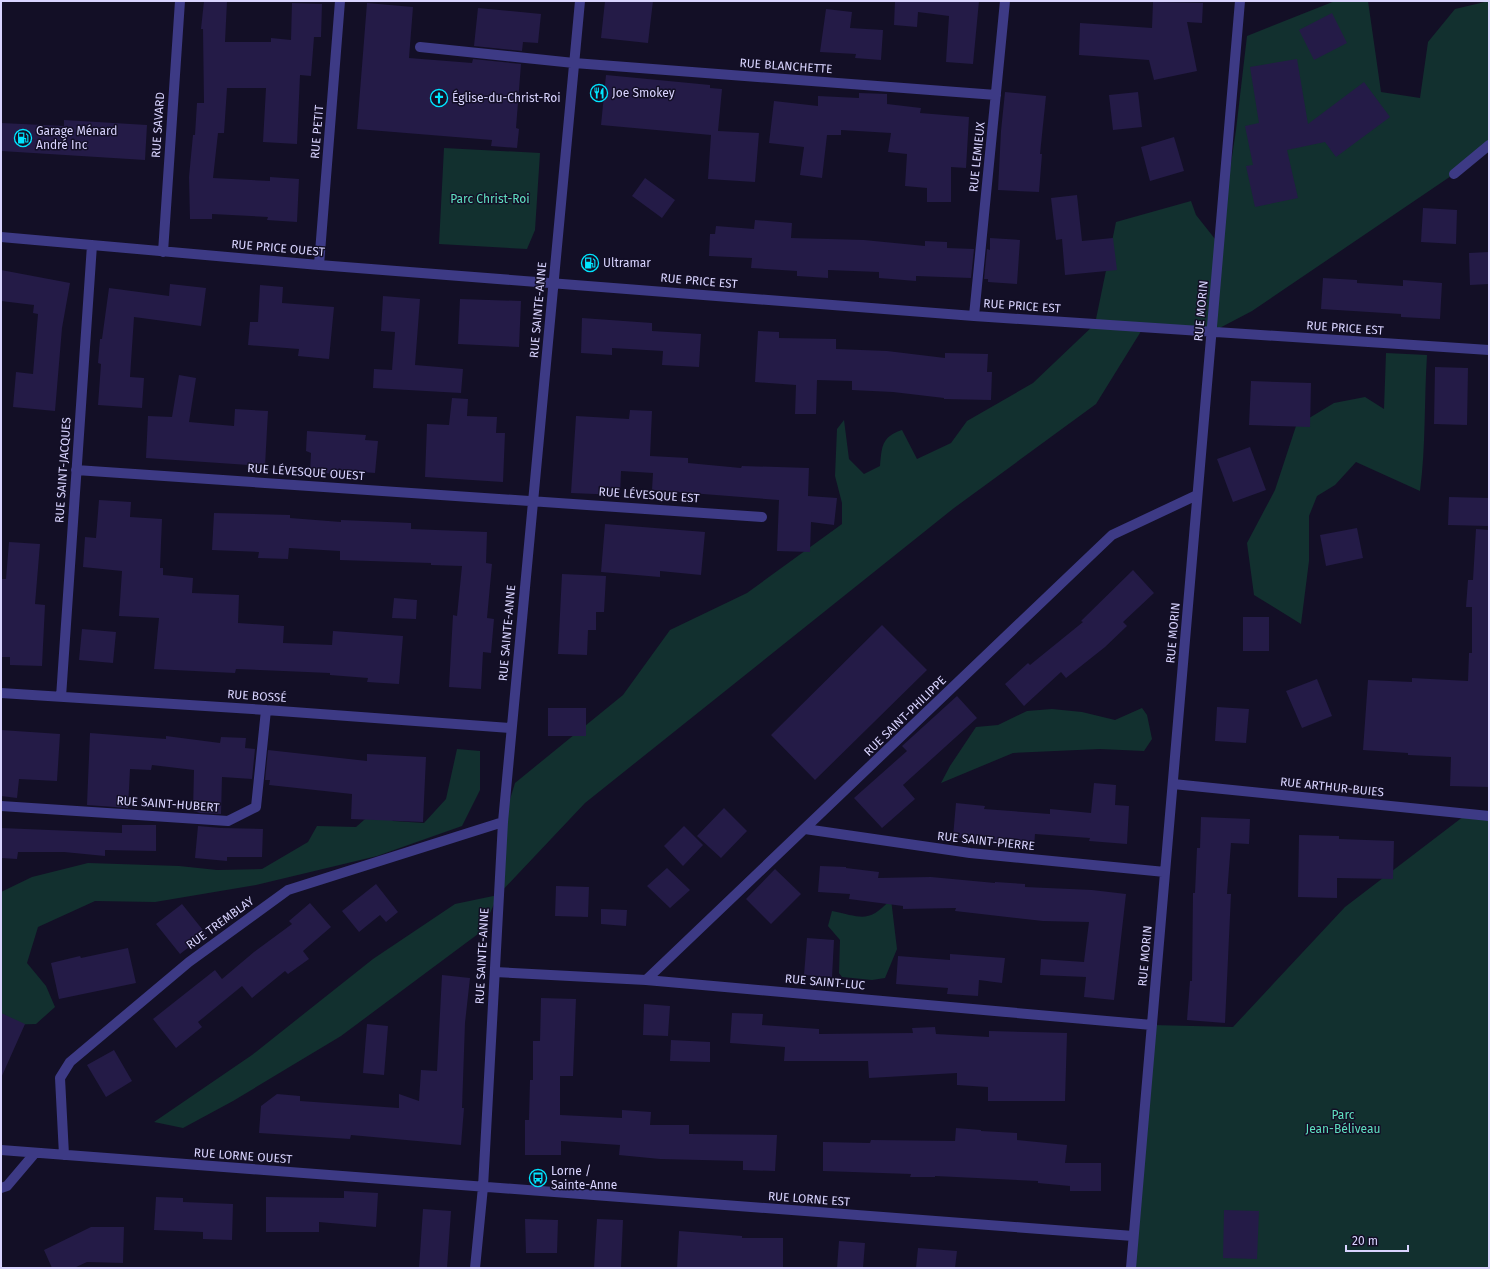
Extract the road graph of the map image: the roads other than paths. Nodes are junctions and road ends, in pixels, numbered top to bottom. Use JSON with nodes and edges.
{"nodes":[{"id":1,"x":180,"y":1,"type":"edge"},
{"id":2,"x":340,"y":1,"type":"edge"},
{"id":3,"x":580,"y":1,"type":"edge"},
{"id":4,"x":1005,"y":1,"type":"edge"},
{"id":5,"x":1240,"y":1,"type":"edge"},
{"id":6,"x":420,"y":47,"type":"dead end"},
{"id":7,"x":574,"y":63,"type":"junction"},
{"id":8,"x":996,"y":95,"type":"junction"},
{"id":9,"x":1489,"y":145,"type":"edge"},
{"id":10,"x":1454,"y":174,"type":"dead end"},
{"id":11,"x":1,"y":237,"type":"edge"},
{"id":12,"x":92,"y":245,"type":"junction"},
{"id":13,"x":163,"y":252,"type":"junction"},
{"id":14,"x":319,"y":265,"type":"junction"},
{"id":15,"x":554,"y":282,"type":"junction"},
{"id":16,"x":974,"y":316,"type":"junction"},
{"id":17,"x":1212,"y":332,"type":"junction"},
{"id":18,"x":1489,"y":350,"type":"edge"},
{"id":19,"x":76,"y":470,"type":"junction"},
{"id":20,"x":1198,"y":495,"type":"junction"},
{"id":21,"x":533,"y":500,"type":"junction"},
{"id":22,"x":762,"y":517,"type":"dead end"},
{"id":23,"x":1,"y":693,"type":"edge"},
{"id":24,"x":61,"y":697,"type":"junction"},
{"id":25,"x":266,"y":710,"type":"junction"},
{"id":26,"x":511,"y":728,"type":"junction"},
{"id":27,"x":1173,"y":784,"type":"junction"},
{"id":28,"x":1,"y":806,"type":"edge"},
{"id":29,"x":1489,"y":816,"type":"edge"},
{"id":30,"x":503,"y":822,"type":"junction"},
{"id":31,"x":805,"y":829,"type":"junction"},
{"id":32,"x":1165,"y":872,"type":"junction"},
{"id":33,"x":495,"y":972,"type":"junction"},
{"id":34,"x":646,"y":980,"type":"junction"},
{"id":35,"x":1152,"y":1025,"type":"junction"},
{"id":36,"x":1,"y":1150,"type":"edge"},
{"id":37,"x":35,"y":1153,"type":"junction"},
{"id":38,"x":64,"y":1155,"type":"junction"},
{"id":39,"x":482,"y":1187,"type":"junction"},
{"id":40,"x":1,"y":1188,"type":"edge"},
{"id":41,"x":1133,"y":1236,"type":"junction"},
{"id":42,"x":475,"y":1268,"type":"edge"},
{"id":43,"x":1131,"y":1268,"type":"edge"}],
"edges":[{"from":1,"to":13,"type":"street","name":"RUE SAVARD"},
{"from":2,"to":14,"type":"street","name":"RUE PETIT"},
{"from":3,"to":7,"type":"street","name":"RUE SAINTE-ANNE"},
{"from":4,"to":8,"type":"street","name":"RUE LEMIEUX"},
{"from":5,"to":17,"type":"street","name":"RUE MORIN"},
{"from":6,"to":7,"type":"street","name":"RUE BLANCHETTE"},
{"from":7,"to":8,"type":"street","name":"RUE BLANCHETTE"},
{"from":7,"to":15,"type":"street","name":"RUE SAINTE-ANNE"},
{"from":8,"to":16,"type":"street","name":"RUE LEMIEUX"},
{"from":9,"to":10,"type":"street"},
{"from":11,"to":12,"type":"street","name":"RUE PRICE OUEST"},
{"from":12,"to":13,"type":"street","name":"RUE PRICE OUEST"},
{"from":12,"to":19,"type":"street","name":"RUE SAINT-JACQUES"},
{"from":13,"to":14,"type":"street","name":"RUE PRICE OUEST"},
{"from":14,"to":15,"type":"street","name":"RUE PRICE OUEST"},
{"from":15,"to":16,"type":"street","name":"RUE PRICE EST"},
{"from":15,"to":21,"type":"street","name":"RUE SAINTE-ANNE"},
{"from":16,"to":17,"type":"street","name":"RUE PRICE EST"},
{"from":17,"to":18,"type":"street","name":"RUE PRICE EST"},
{"from":17,"to":20,"type":"street","name":"RUE MORIN"},
{"from":19,"to":21,"type":"street","name":"RUE LÉVESQUE OUEST"},
{"from":19,"to":24,"type":"street","name":"RUE SAINT-JACQUES"},
{"from":20,"to":27,"type":"street","name":"RUE MORIN"},
{"from":20,"to":31,"type":"street","name":"RUE SAINT-PHILIPPE"},
{"from":21,"to":22,"type":"street","name":"RUE LÉVESQUE EST"},
{"from":21,"to":26,"type":"street","name":"RUE SAINTE-ANNE"},
{"from":23,"to":24,"type":"street","name":"RUE BOSSÉ"},
{"from":24,"to":25,"type":"street","name":"RUE BOSSÉ"},
{"from":25,"to":26,"type":"street","name":"RUE BOSSÉ"},
{"from":25,"to":28,"type":"street","name":"RUE SAINT-HUBERT"},
{"from":26,"to":30,"type":"street","name":"RUE SAINTE-ANNE"},
{"from":27,"to":29,"type":"street","name":"RUE ARTHUR-BUIES"},
{"from":27,"to":32,"type":"street","name":"RUE MORIN"},
{"from":30,"to":33,"type":"street","name":"RUE SAINTE-ANNE"},
{"from":30,"to":38,"type":"street","name":"RUE TREMBLAY"},
{"from":31,"to":32,"type":"street","name":"RUE SAINT-PIERRE"},
{"from":31,"to":34,"type":"street","name":"RUE SAINT-PHILIPPE"},
{"from":32,"to":35,"type":"street","name":"RUE MORIN"},
{"from":33,"to":34,"type":"street","name":"RUE SAINT-LUC"},
{"from":33,"to":39,"type":"street","name":"RUE SAINTE-ANNE"},
{"from":34,"to":35,"type":"street","name":"RUE SAINT-LUC"},
{"from":35,"to":41,"type":"street","name":"RUE MORIN"},
{"from":36,"to":37,"type":"street","name":"RUE LORNE OUEST"},
{"from":37,"to":38,"type":"street","name":"RUE LORNE OUEST"},
{"from":37,"to":40,"type":"street"},
{"from":38,"to":39,"type":"street","name":"RUE LORNE OUEST"},
{"from":39,"to":41,"type":"street","name":"RUE LORNE EST"},
{"from":39,"to":42,"type":"street","name":"RUE SAINTE-ANNE"},
{"from":41,"to":43,"type":"street","name":"RUE MORIN"}]}
